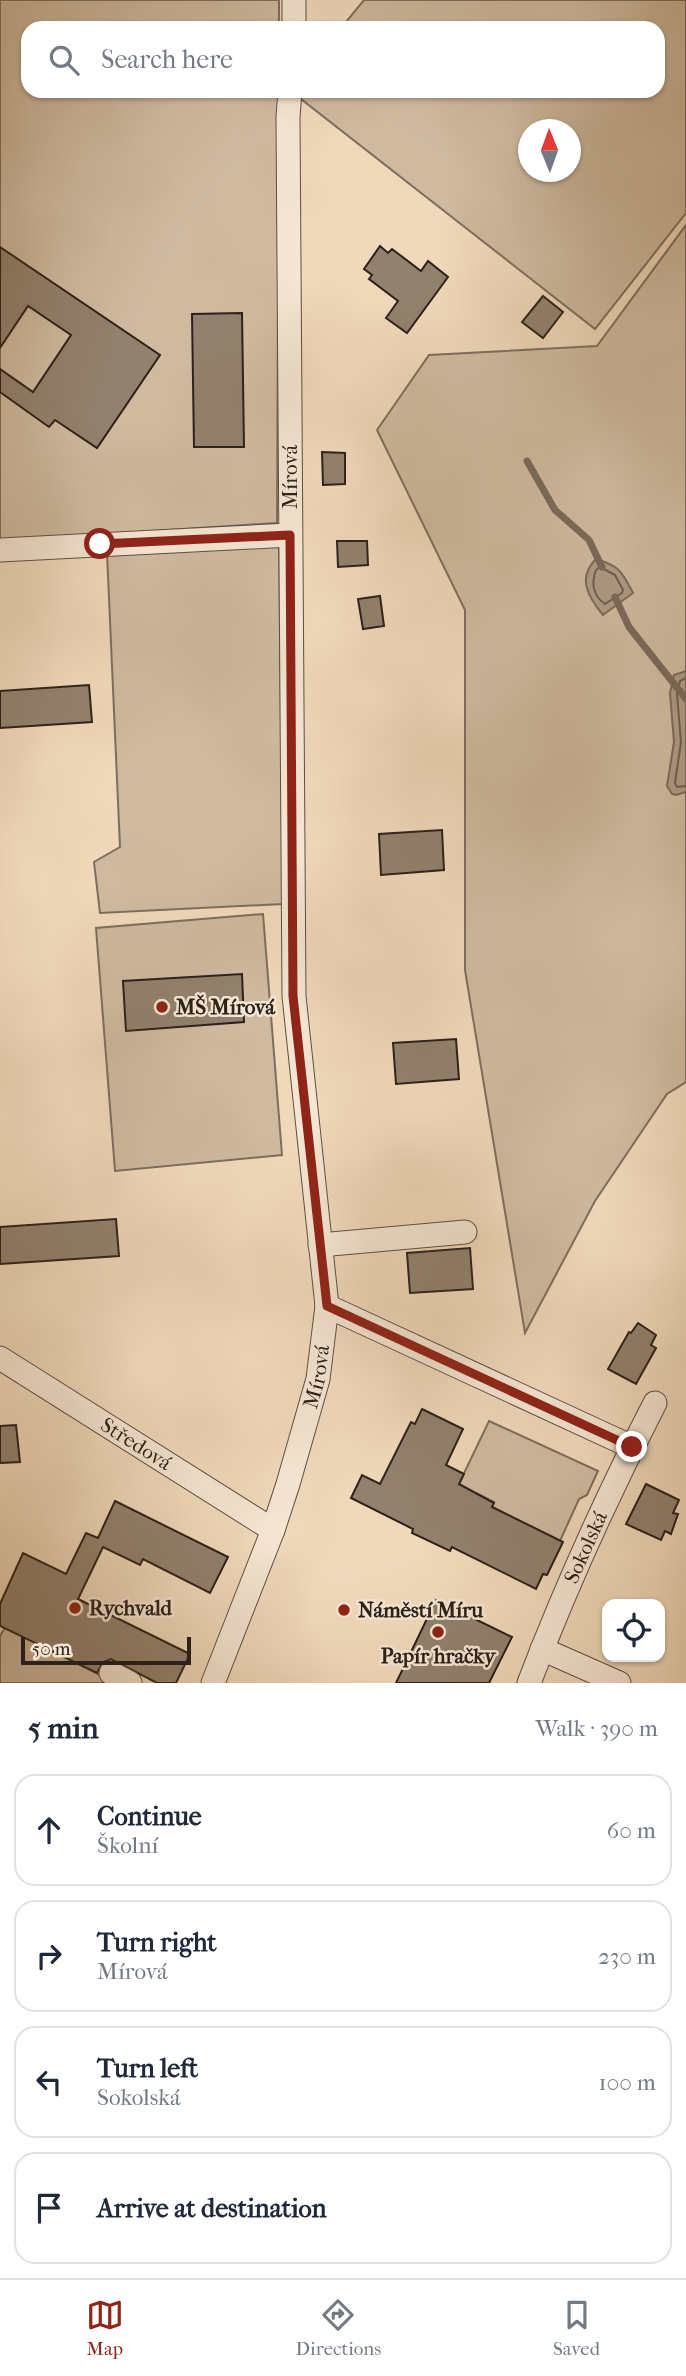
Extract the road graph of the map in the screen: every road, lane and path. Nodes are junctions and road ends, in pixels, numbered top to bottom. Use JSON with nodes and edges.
{"nodes":[{"id":1,"x":294,"y":0,"type":"edge"},
{"id":2,"x":294,"y":21,"type":"edge"},
{"id":3,"x":290,"y":98,"type":"edge"},
{"id":4,"x":290,"y":535,"type":"junction"},
{"id":5,"x":0,"y":550,"type":"edge"},
{"id":6,"x":465,"y":1232,"type":"dead end"},
{"id":7,"x":320,"y":1245,"type":"junction"},
{"id":8,"x":327,"y":1306,"type":"junction"},
{"id":9,"x":0,"y":1358,"type":"edge"},
{"id":10,"x":655,"y":1403,"type":"dead end"},
{"id":11,"x":632,"y":1447,"type":"junction"},
{"id":12,"x":273,"y":1530,"type":"junction"},
{"id":13,"x":542,"y":1649,"type":"junction"},
{"id":14,"x":218,"y":1681,"type":"edge"},
{"id":15,"x":529,"y":1683,"type":"edge"},
{"id":16,"x":619,"y":1683,"type":"edge"}],
"edges":[{"from":1,"to":2,"type":"street"},
{"from":3,"to":4,"type":"street","name":"Mírová"},
{"from":4,"to":5,"type":"street"},
{"from":4,"to":7,"type":"street","name":"Mírová"},
{"from":6,"to":7,"type":"street"},
{"from":7,"to":8,"type":"street","name":"Mírová"},
{"from":8,"to":11,"type":"street"},
{"from":8,"to":12,"type":"street","name":"Mírová"},
{"from":9,"to":12,"type":"street","name":"Středová"},
{"from":10,"to":11,"type":"street","name":"Sokolská"},
{"from":11,"to":13,"type":"street","name":"Sokolská"},
{"from":12,"to":14,"type":"street","name":"Mírová"},
{"from":13,"to":15,"type":"street","name":"Sokolská"},
{"from":13,"to":16,"type":"street"}]}
